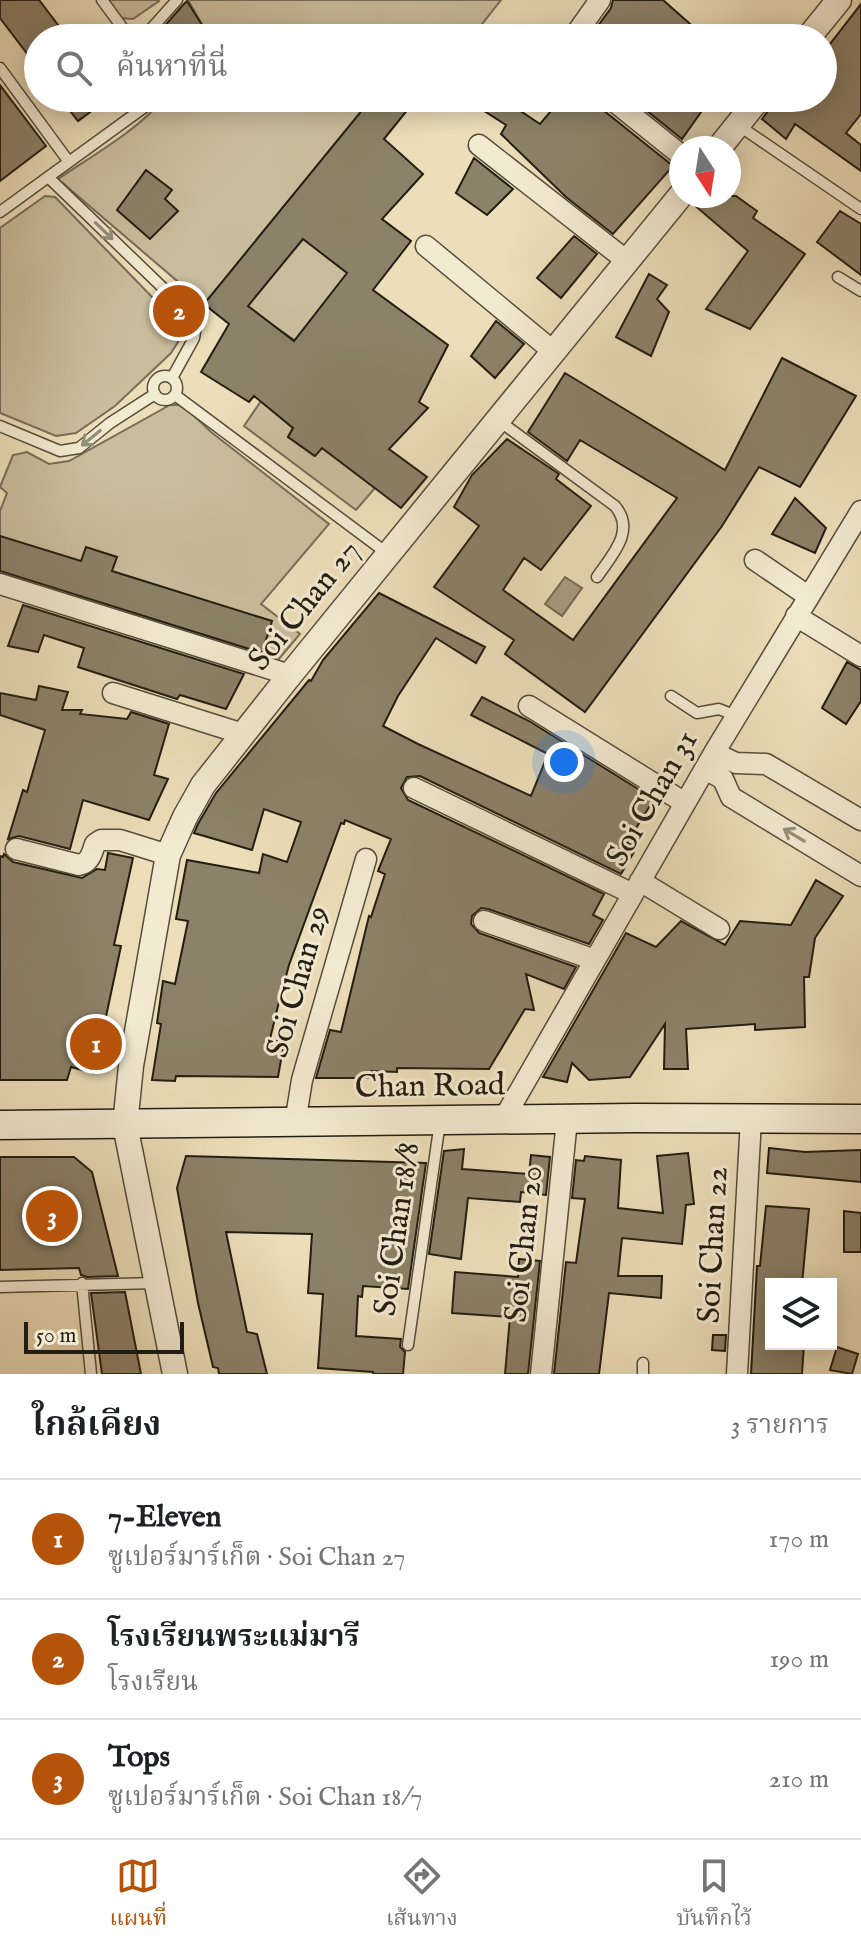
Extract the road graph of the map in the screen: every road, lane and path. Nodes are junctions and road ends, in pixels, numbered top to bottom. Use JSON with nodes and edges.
{"nodes":[{"id":1,"x":102,"y":0,"type":"edge"},
{"id":2,"x":177,"y":0,"type":"edge"},
{"id":3,"x":600,"y":0,"type":"edge"},
{"id":4,"x":839,"y":0,"type":"edge"},
{"id":5,"x":120,"y":24,"type":"edge"},
{"id":6,"x":156,"y":24,"type":"edge"},
{"id":7,"x":583,"y":24,"type":"edge"},
{"id":8,"x":819,"y":24,"type":"edge"},
{"id":9,"x":0,"y":68,"type":"edge"},
{"id":10,"x":24,"y":101,"type":"edge"},
{"id":11,"x":32,"y":112,"type":"edge"},
{"id":12,"x":138,"y":112,"type":"edge"},
{"id":13,"x":627,"y":112,"type":"edge"},
{"id":14,"x":748,"y":112,"type":"edge"},
{"id":15,"x":738,"y":125,"type":"junction"},
{"id":16,"x":729,"y":136,"type":"edge"},
{"id":17,"x":479,"y":145,"type":"dead end"},
{"id":18,"x":669,"y":145,"type":"edge"},
{"id":19,"x":69,"y":162,"type":"junction"},
{"id":20,"x":48,"y":177,"type":"junction"},
{"id":21,"x":670,"y":208,"type":"edge"},
{"id":22,"x":861,"y":209,"type":"edge"},
{"id":23,"x":0,"y":212,"type":"edge"},
{"id":24,"x":426,"y":246,"type":"dead end"},
{"id":25,"x":627,"y":261,"type":"junction"},
{"id":26,"x":838,"y":277,"type":"dead end"},
{"id":27,"x":861,"y":291,"type":"edge"},
{"id":28,"x":554,"y":352,"type":"junction"},
{"id":29,"x":172,"y":378,"type":"junction"},
{"id":30,"x":155,"y":394,"type":"junction"},
{"id":31,"x":175,"y":395,"type":"junction"},
{"id":32,"x":498,"y":420,"type":"junction"},
{"id":33,"x":0,"y":426,"type":"edge"},
{"id":34,"x":861,"y":511,"type":"edge"},
{"id":35,"x":852,"y":545,"type":"edge"},
{"id":36,"x":389,"y":555,"type":"junction"},
{"id":37,"x":755,"y":560,"type":"dead end"},
{"id":38,"x":597,"y":577,"type":"dead end"},
{"id":39,"x":0,"y":584,"type":"edge"},
{"id":40,"x":808,"y":596,"type":"junction"},
{"id":41,"x":796,"y":616,"type":"junction"},
{"id":42,"x":861,"y":656,"type":"edge"},
{"id":43,"x":290,"y":675,"type":"junction"},
{"id":44,"x":113,"y":693,"type":"dead end"},
{"id":45,"x":671,"y":696,"type":"dead end"},
{"id":46,"x":529,"y":706,"type":"dead end"},
{"id":47,"x":736,"y":716,"type":"junction"},
{"id":48,"x":243,"y":734,"type":"junction"},
{"id":49,"x":709,"y":761,"type":"junction"},
{"id":50,"x":414,"y":788,"type":"dead end"},
{"id":51,"x":685,"y":803,"type":"junction"},
{"id":52,"x":861,"y":820,"type":"edge"},
{"id":53,"x":16,"y":849,"type":"dead end"},
{"id":54,"x":168,"y":855,"type":"junction"},
{"id":55,"x":366,"y":859,"type":"dead end"},
{"id":56,"x":861,"y":876,"type":"edge"},
{"id":57,"x":636,"y":887,"type":"junction"},
{"id":58,"x":484,"y":921,"type":"dead end"},
{"id":59,"x":719,"y":929,"type":"dead end"},
{"id":60,"x":595,"y":960,"type":"junction"},
{"id":61,"x":751,"y":1119,"type":"junction"},
{"id":62,"x":861,"y":1119,"type":"edge"},
{"id":63,"x":440,"y":1120,"type":"junction"},
{"id":64,"x":503,"y":1120,"type":"junction"},
{"id":65,"x":567,"y":1120,"type":"junction"},
{"id":66,"x":295,"y":1123,"type":"junction"},
{"id":67,"x":0,"y":1125,"type":"edge"},
{"id":68,"x":125,"y":1125,"type":"junction"},
{"id":69,"x":82,"y":1283,"type":"junction"},
{"id":70,"x":156,"y":1283,"type":"junction"},
{"id":71,"x":0,"y":1287,"type":"edge"},
{"id":72,"x":408,"y":1345,"type":"dead end"},
{"id":73,"x":91,"y":1374,"type":"edge"},
{"id":74,"x":175,"y":1374,"type":"edge"},
{"id":75,"x":541,"y":1374,"type":"edge"},
{"id":76,"x":737,"y":1374,"type":"edge"}],
"edges":[{"from":1,"to":5,"type":"lane"},
{"from":2,"to":6,"type":"lane"},
{"from":3,"to":7,"type":"street"},
{"from":4,"to":8,"type":"street"},
{"from":9,"to":10,"type":"lane"},
{"from":11,"to":19,"type":"lane"},
{"from":12,"to":19,"type":"lane"},
{"from":13,"to":18,"type":"street"},
{"from":14,"to":15,"type":"street"},
{"from":15,"to":16,"type":"street"},
{"from":15,"to":22,"type":"lane"},
{"from":17,"to":25,"type":"street"},
{"from":19,"to":20,"type":"lane"},
{"from":20,"to":23,"type":"lane"},
{"from":20,"to":29,"type":"lane","one_way":true},
{"from":21,"to":25,"type":"street","name":"Soi Chan 27"},
{"from":24,"to":28,"type":"street"},
{"from":25,"to":28,"type":"street","name":"Soi Chan 27"},
{"from":26,"to":27,"type":"lane"},
{"from":28,"to":32,"type":"street","name":"Soi Chan 27"},
{"from":29,"to":30,"type":"lane"},
{"from":29,"to":31,"type":"lane"},
{"from":30,"to":31,"type":"lane"},
{"from":30,"to":33,"type":"lane","one_way":true},
{"from":31,"to":36,"type":"lane"},
{"from":32,"to":36,"type":"street","name":"Soi Chan 27"},
{"from":32,"to":38,"type":"lane"},
{"from":34,"to":35,"type":"street","name":"Soi Chan 31"},
{"from":35,"to":40,"type":"street","name":"Soi Chan 31"},
{"from":36,"to":43,"type":"street","name":"Soi Chan 27"},
{"from":37,"to":40,"type":"street"},
{"from":39,"to":43,"type":"street"},
{"from":40,"to":41,"type":"street","name":"Soi Chan 31"},
{"from":41,"to":42,"type":"street"},
{"from":41,"to":47,"type":"street","name":"Soi Chan 31"},
{"from":43,"to":48,"type":"street","name":"Soi Chan 27"},
{"from":44,"to":48,"type":"street"},
{"from":45,"to":47,"type":"lane"},
{"from":46,"to":51,"type":"street"},
{"from":47,"to":49,"type":"street","name":"Soi Chan 31"},
{"from":48,"to":54,"type":"street","name":"Soi Chan 27"},
{"from":49,"to":51,"type":"street","name":"Soi Chan 31"},
{"from":49,"to":52,"type":"street"},
{"from":56,"to":49,"type":"street","one_way":true},
{"from":50,"to":57,"type":"street"},
{"from":51,"to":57,"type":"street","name":"Soi Chan 31"},
{"from":53,"to":54,"type":"street"},
{"from":54,"to":68,"type":"street","name":"Soi Chan 27"},
{"from":55,"to":66,"type":"street","name":"Soi Chan 29"},
{"from":57,"to":59,"type":"street"},
{"from":57,"to":60,"type":"street","name":"Soi Chan 31"},
{"from":58,"to":60,"type":"street"},
{"from":60,"to":64,"type":"street","name":"Soi Chan 31"},
{"from":61,"to":62,"type":"main road","name":"Chan Road"},
{"from":61,"to":65,"type":"main road","name":"Chan Road"},
{"from":61,"to":76,"type":"street","name":"Soi Chan 22"},
{"from":63,"to":64,"type":"main road","name":"Chan Road"},
{"from":63,"to":66,"type":"main road","name":"Chan Road"},
{"from":63,"to":72,"type":"lane","name":"Soi Chan 18/8"},
{"from":64,"to":65,"type":"main road","name":"Chan Road"},
{"from":65,"to":75,"type":"street","name":"Soi Chan 20"},
{"from":66,"to":68,"type":"main road","name":"Chan Road"},
{"from":67,"to":68,"type":"main road","name":"Chan Road"},
{"from":68,"to":70,"type":"street","name":"Soi Chan 27"},
{"from":69,"to":70,"type":"lane"},
{"from":69,"to":71,"type":"lane"},
{"from":69,"to":73,"type":"lane"},
{"from":70,"to":74,"type":"street","name":"Soi Chan 27"}]}
